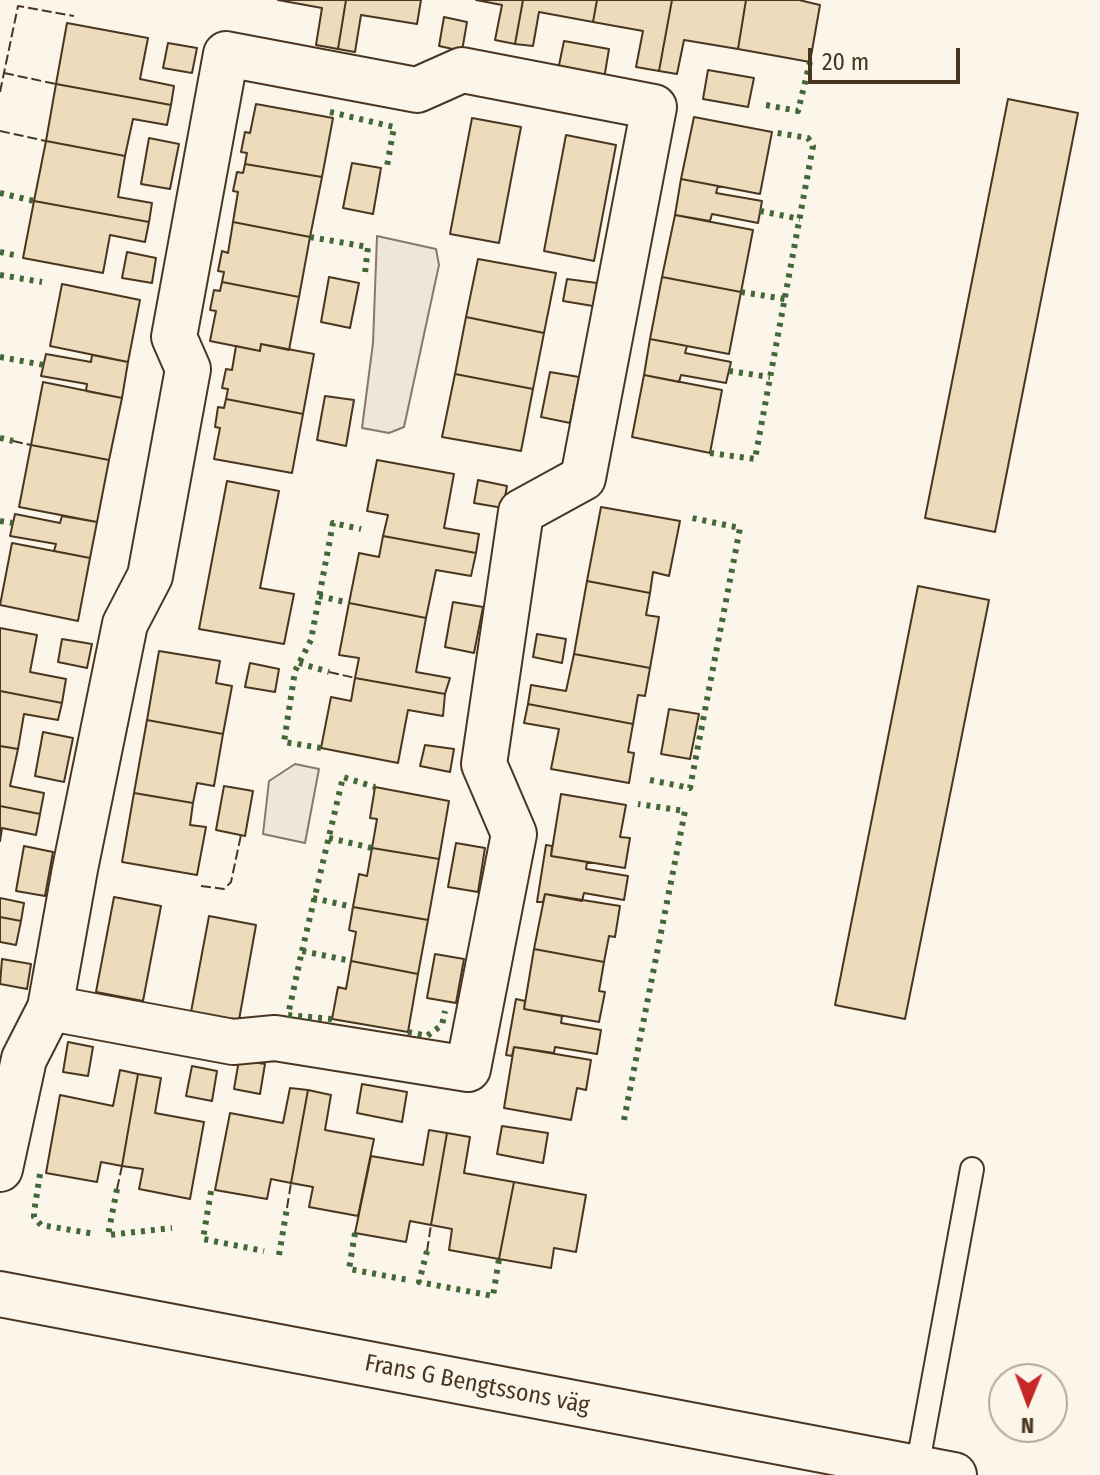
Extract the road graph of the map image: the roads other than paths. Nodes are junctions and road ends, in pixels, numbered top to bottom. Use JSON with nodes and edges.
{"nodes":[{"id":1,"x":50,"y":1008,"type":"junction"},
{"id":2,"x":0,"y":1169,"type":"edge"},
{"id":3,"x":972,"y":1169,"type":"dead end"},
{"id":4,"x":0,"y":1294,"type":"edge"},
{"id":5,"x":936,"y":1472,"type":"edge"}],
"edges":[{"from":1,"to":1,"type":"street"},
{"from":1,"to":2,"type":"street"},
{"from":3,"to":5,"type":"lane"},
{"from":4,"to":5,"type":"street","name":"Frans G Bengtssons väg"}]}
